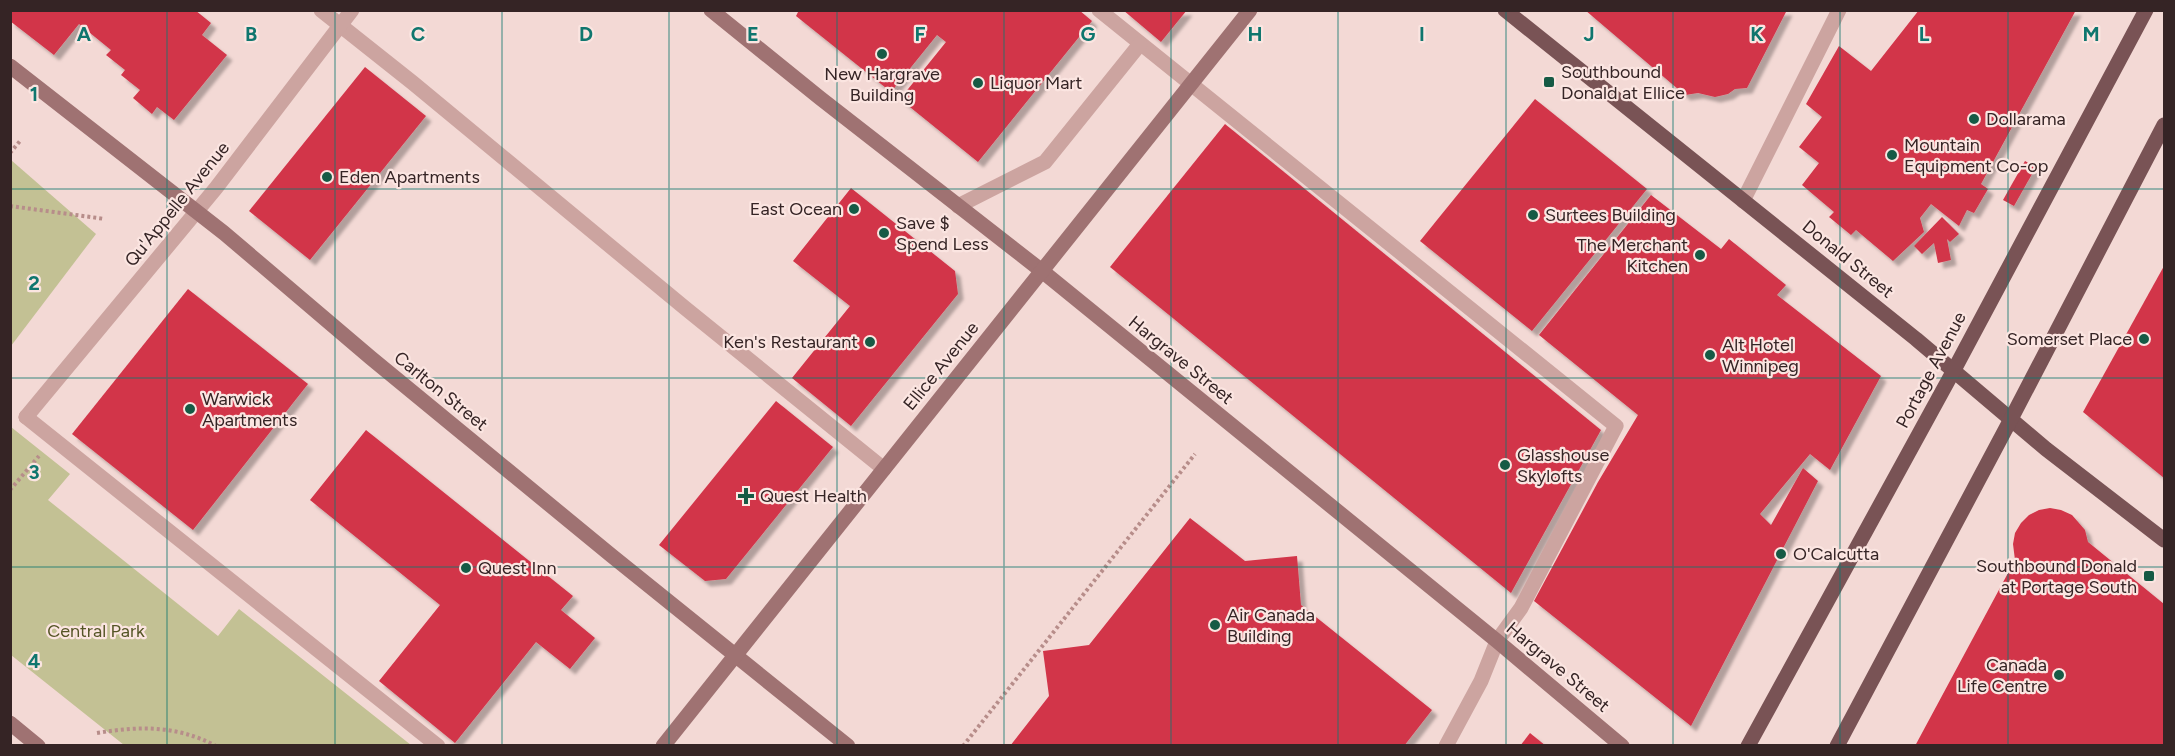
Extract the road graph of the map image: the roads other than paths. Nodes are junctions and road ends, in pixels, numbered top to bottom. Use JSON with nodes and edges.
{"nodes":[{"id":1,"x":321,"y":10,"type":"edge"},
{"id":2,"x":352,"y":10,"type":"edge"},
{"id":3,"x":711,"y":10,"type":"edge"},
{"id":4,"x":1099,"y":10,"type":"edge"},
{"id":5,"x":1250,"y":10,"type":"edge"},
{"id":6,"x":1505,"y":10,"type":"edge"},
{"id":7,"x":1839,"y":10,"type":"edge"},
{"id":8,"x":2146,"y":10,"type":"edge"},
{"id":9,"x":341,"y":25,"type":"junction"},
{"id":10,"x":1140,"y":44,"type":"junction"},
{"id":11,"x":10,"y":66,"type":"edge"},
{"id":12,"x":1190,"y":86,"type":"junction"},
{"id":13,"x":2164,"y":125,"type":"edge"},
{"id":14,"x":1743,"y":201,"type":"junction"},
{"id":15,"x":958,"y":206,"type":"junction"},
{"id":16,"x":197,"y":212,"type":"junction"},
{"id":17,"x":1042,"y":272,"type":"junction"},
{"id":18,"x":1954,"y":370,"type":"junction"},
{"id":19,"x":2011,"y":419,"type":"junction"},
{"id":20,"x":884,"y":469,"type":"junction"},
{"id":21,"x":2164,"y":540,"type":"edge"},
{"id":22,"x":1497,"y":641,"type":"junction"},
{"id":23,"x":735,"y":655,"type":"junction"},
{"id":24,"x":10,"y":723,"type":"edge"},
{"id":25,"x":38,"y":746,"type":"edge"},
{"id":26,"x":438,"y":746,"type":"edge"},
{"id":27,"x":663,"y":746,"type":"edge"},
{"id":28,"x":848,"y":746,"type":"edge"},
{"id":29,"x":1446,"y":746,"type":"edge"},
{"id":30,"x":1622,"y":746,"type":"edge"},
{"id":31,"x":1748,"y":746,"type":"edge"},
{"id":32,"x":1837,"y":746,"type":"edge"}],
"edges":[{"from":1,"to":9,"type":"street"},
{"from":2,"to":9,"type":"street","name":"Qu'Appelle Avenue"},
{"from":3,"to":15,"type":"street","name":"Hargrave Street"},
{"from":4,"to":10,"type":"street"},
{"from":5,"to":12,"type":"street","name":"Ellice Avenue"},
{"from":6,"to":14,"type":"main road","name":"Donald Street"},
{"from":7,"to":14,"type":"street"},
{"from":8,"to":18,"type":"main road","name":"Portage Avenue"},
{"from":9,"to":16,"type":"street","name":"Qu'Appelle Avenue"},
{"from":9,"to":20,"type":"street"},
{"from":10,"to":12,"type":"street"},
{"from":10,"to":15,"type":"street"},
{"from":11,"to":16,"type":"street","name":"Carlton Street"},
{"from":12,"to":17,"type":"street","name":"Ellice Avenue"},
{"from":12,"to":22,"type":"street"},
{"from":13,"to":19,"type":"main road"},
{"from":14,"to":18,"type":"main road","name":"Donald Street"},
{"from":15,"to":17,"type":"street","name":"Hargrave Street"},
{"from":16,"to":23,"type":"street","name":"Carlton Street"},
{"from":16,"to":26,"type":"street","name":"Qu'Appelle Avenue"},
{"from":17,"to":20,"type":"street","name":"Ellice Avenue"},
{"from":17,"to":22,"type":"street","name":"Hargrave Street"},
{"from":18,"to":19,"type":"main road","name":"Donald Street"},
{"from":18,"to":31,"type":"main road","name":"Portage Avenue"},
{"from":19,"to":21,"type":"main road","name":"Donald Street"},
{"from":19,"to":32,"type":"main road"},
{"from":20,"to":23,"type":"street","name":"Ellice Avenue"},
{"from":22,"to":29,"type":"street"},
{"from":22,"to":30,"type":"street","name":"Hargrave Street"},
{"from":23,"to":27,"type":"street","name":"Ellice Avenue"},
{"from":23,"to":28,"type":"street","name":"Carlton Street"},
{"from":24,"to":25,"type":"street"}]}
